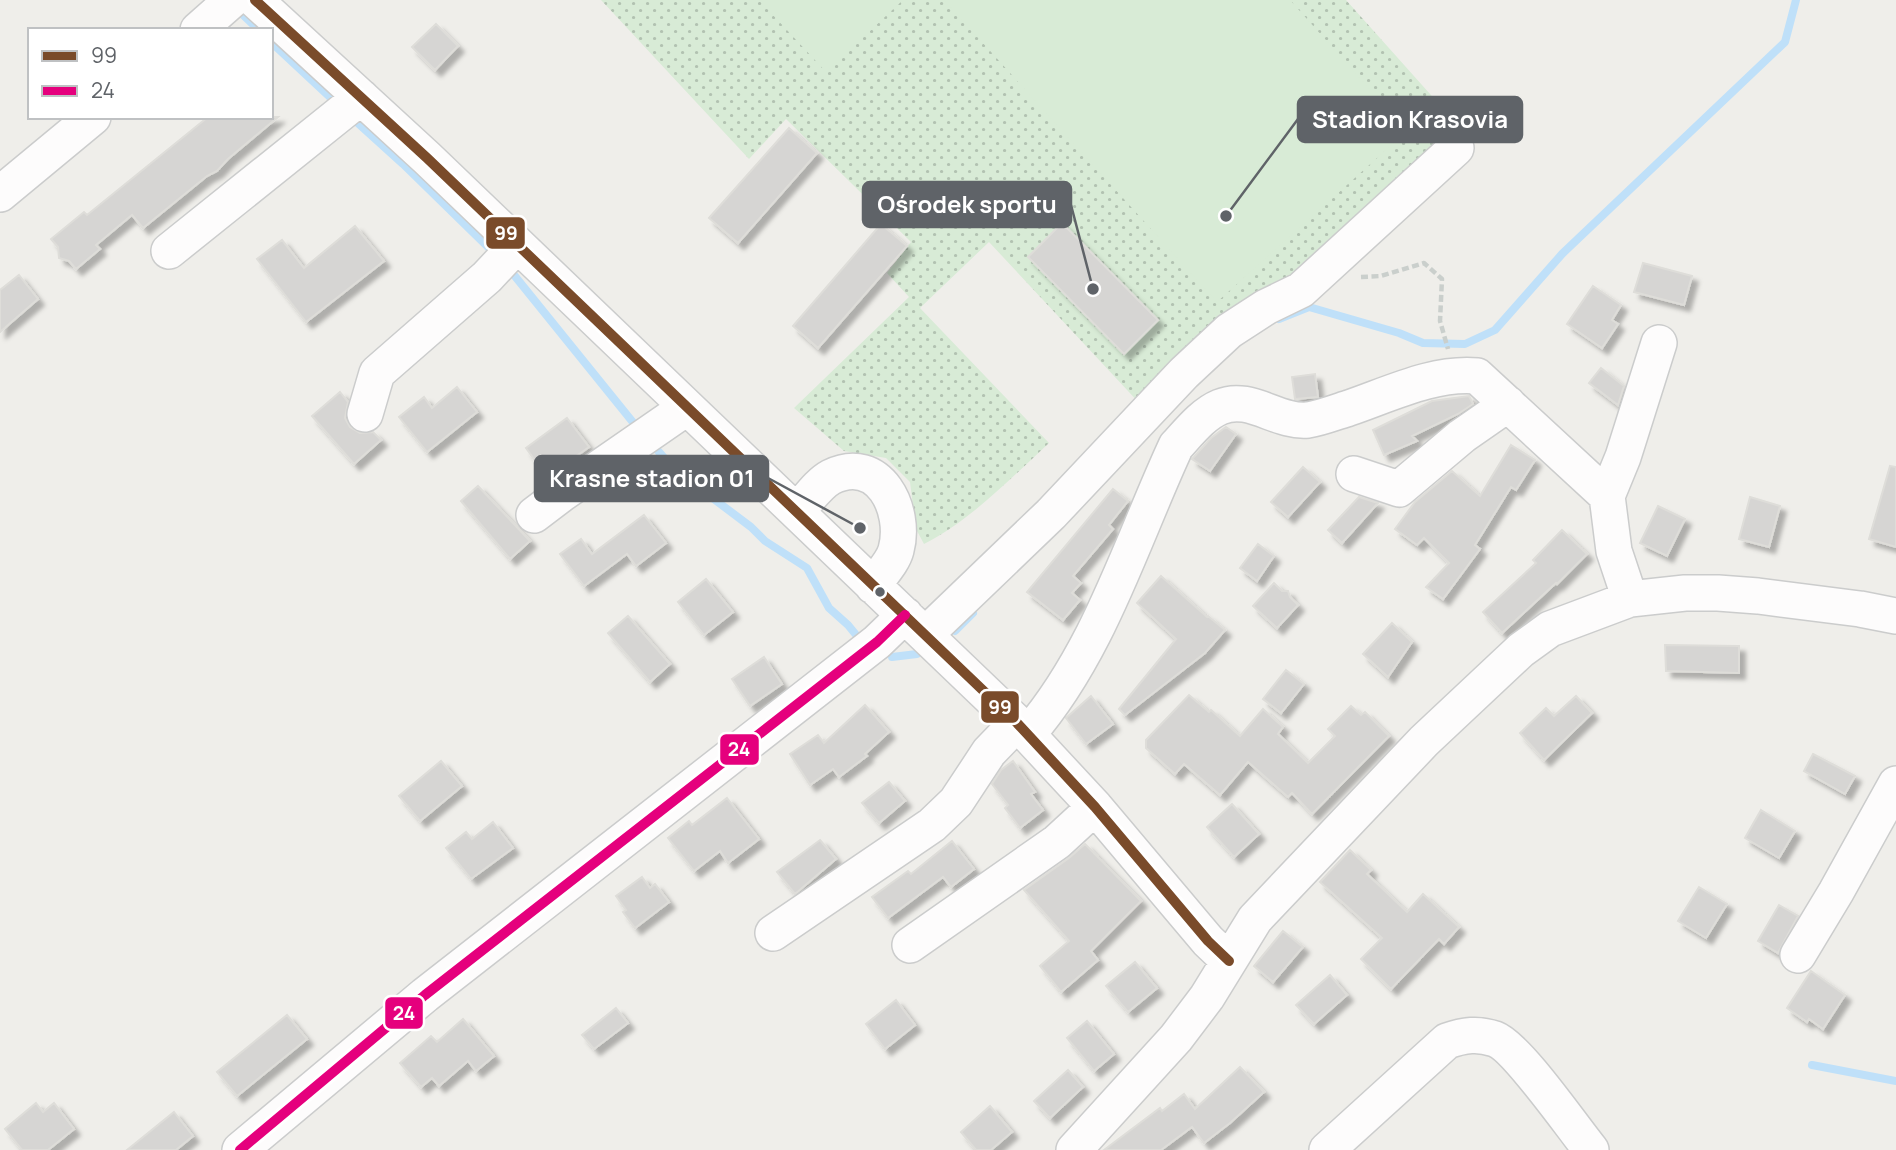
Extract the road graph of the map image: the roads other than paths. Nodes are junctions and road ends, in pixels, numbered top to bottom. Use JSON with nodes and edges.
{"nodes":[{"id":1,"x":232,"y":0,"type":"edge"},
{"id":2,"x":255,"y":0,"type":"edge"},
{"id":3,"x":200,"y":28,"type":"edge"},
{"id":4,"x":361,"y":97,"type":"junction"},
{"id":5,"x":91,"y":119,"type":"edge"},
{"id":6,"x":1457,"y":148,"type":"dead end"},
{"id":7,"x":0,"y":194,"type":"edge"},
{"id":8,"x":517,"y":245,"type":"junction"},
{"id":9,"x":169,"y":251,"type":"dead end"},
{"id":10,"x":1659,"y":343,"type":"dead end"},
{"id":11,"x":1508,"y":404,"type":"junction"},
{"id":12,"x":686,"y":408,"type":"junction"},
{"id":13,"x":365,"y":414,"type":"dead end"},
{"id":14,"x":1354,"y":474,"type":"dead end"},
{"id":15,"x":1607,"y":496,"type":"junction"},
{"id":16,"x":797,"y":512,"type":"junction"},
{"id":17,"x":534,"y":516,"type":"dead end"},
{"id":18,"x":873,"y":586,"type":"junction"},
{"id":19,"x":1630,"y":598,"type":"junction"},
{"id":20,"x":1896,"y":616,"type":"edge"},
{"id":21,"x":915,"y":624,"type":"junction"},
{"id":22,"x":1023,"y":729,"type":"junction"},
{"id":23,"x":1896,"y":784,"type":"edge"},
{"id":24,"x":1095,"y":807,"type":"junction"},
{"id":25,"x":773,"y":933,"type":"dead end"},
{"id":26,"x":910,"y":945,"type":"dead end"},
{"id":27,"x":1798,"y":955,"type":"dead end"},
{"id":28,"x":1229,"y":961,"type":"junction"},
{"id":29,"x":240,"y":1150,"type":"edge"},
{"id":30,"x":1074,"y":1150,"type":"edge"},
{"id":31,"x":1327,"y":1150,"type":"edge"},
{"id":32,"x":1591,"y":1150,"type":"edge"}],
"edges":[{"from":1,"to":3,"type":"street"},
{"from":2,"to":4,"type":"street"},
{"from":4,"to":8,"type":"street"},
{"from":4,"to":9,"type":"street"},
{"from":5,"to":7,"type":"street"},
{"from":6,"to":21,"type":"street"},
{"from":8,"to":12,"type":"street"},
{"from":8,"to":13,"type":"street"},
{"from":10,"to":15,"type":"street"},
{"from":11,"to":14,"type":"street"},
{"from":11,"to":15,"type":"street"},
{"from":11,"to":22,"type":"street"},
{"from":12,"to":16,"type":"street"},
{"from":12,"to":17,"type":"street"},
{"from":15,"to":19,"type":"street"},
{"from":16,"to":18,"type":"street"},
{"from":16,"to":18,"type":"street"},
{"from":18,"to":21,"type":"street"},
{"from":19,"to":20,"type":"street"},
{"from":19,"to":28,"type":"street"},
{"from":21,"to":22,"type":"street"},
{"from":21,"to":29,"type":"street"},
{"from":22,"to":24,"type":"street"},
{"from":22,"to":25,"type":"street"},
{"from":23,"to":27,"type":"street"},
{"from":24,"to":26,"type":"street"},
{"from":24,"to":28,"type":"street"},
{"from":28,"to":30,"type":"street"},
{"from":31,"to":32,"type":"street"}]}
